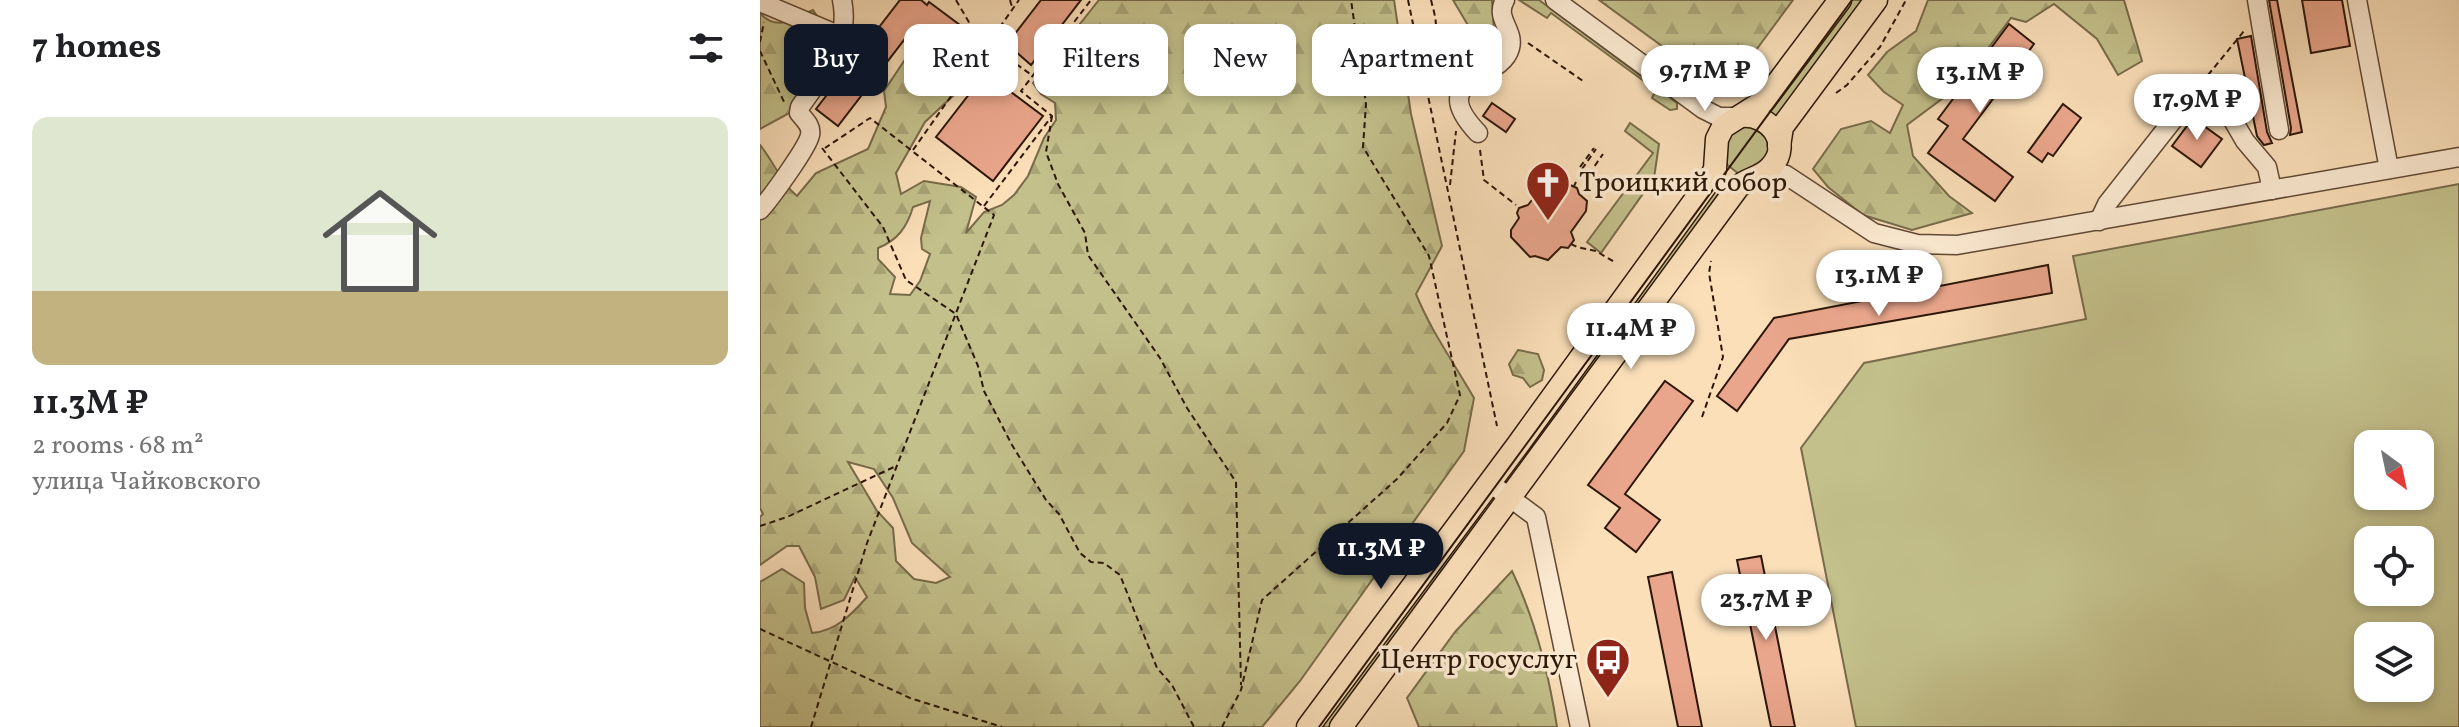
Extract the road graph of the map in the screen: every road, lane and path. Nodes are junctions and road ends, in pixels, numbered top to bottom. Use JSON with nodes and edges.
{"nodes":[{"id":1,"x":842,"y":0,"type":"edge"},
{"id":2,"x":956,"y":0,"type":"edge"},
{"id":3,"x":1010,"y":0,"type":"edge"},
{"id":4,"x":1019,"y":0,"type":"edge"},
{"id":5,"x":1091,"y":0,"type":"edge"},
{"id":6,"x":1351,"y":0,"type":"edge"},
{"id":7,"x":1408,"y":0,"type":"edge"},
{"id":8,"x":1431,"y":0,"type":"edge"},
{"id":9,"x":1505,"y":0,"type":"edge"},
{"id":10,"x":1555,"y":0,"type":"edge"},
{"id":11,"x":1840,"y":0,"type":"edge"},
{"id":12,"x":1876,"y":0,"type":"edge"},
{"id":13,"x":1906,"y":0,"type":"edge"},
{"id":14,"x":2257,"y":0,"type":"edge"},
{"id":15,"x":2357,"y":0,"type":"edge"},
{"id":16,"x":764,"y":4,"type":"edge"},
{"id":17,"x":1012,"y":8,"type":"junction"},
{"id":18,"x":812,"y":24,"type":"edge"},
{"id":19,"x":845,"y":24,"type":"edge"},
{"id":20,"x":970,"y":24,"type":"edge"},
{"id":21,"x":1001,"y":24,"type":"edge"},
{"id":22,"x":2261,"y":27,"type":"junction"},
{"id":23,"x":1507,"y":32,"type":"junction"},
{"id":24,"x":760,"y":42,"type":"edge"},
{"id":25,"x":760,"y":51,"type":"edge"},
{"id":26,"x":1018,"y":66,"type":"edge"},
{"id":27,"x":1033,"y":76,"type":"junction"},
{"id":28,"x":1583,"y":81,"type":"dead end"},
{"id":29,"x":2199,"y":87,"type":"junction"},
{"id":30,"x":1836,"y":93,"type":"dead end"},
{"id":31,"x":808,"y":96,"type":"edge"},
{"id":32,"x":951,"y":96,"type":"edge"},
{"id":33,"x":785,"y":103,"type":"dead end"},
{"id":34,"x":1460,"y":108,"type":"junction"},
{"id":35,"x":1703,"y":109,"type":"junction"},
{"id":36,"x":1052,"y":116,"type":"junction"},
{"id":37,"x":1739,"y":117,"type":"junction"},
{"id":38,"x":2279,"y":130,"type":"dead end"},
{"id":39,"x":1478,"y":133,"type":"joint"},
{"id":40,"x":1778,"y":140,"type":"junction"},
{"id":41,"x":1716,"y":145,"type":"junction"},
{"id":42,"x":1595,"y":149,"type":"dead end"},
{"id":43,"x":913,"y":151,"type":"junction"},
{"id":44,"x":1603,"y":154,"type":"dead end"},
{"id":45,"x":2459,"y":157,"type":"edge"},
{"id":46,"x":1581,"y":168,"type":"dead end"},
{"id":47,"x":2389,"y":169,"type":"junction"},
{"id":48,"x":1589,"y":174,"type":"dead end"},
{"id":49,"x":1751,"y":180,"type":"junction"},
{"id":50,"x":1796,"y":180,"type":"junction"},
{"id":51,"x":1449,"y":190,"type":"junction"},
{"id":52,"x":2272,"y":190,"type":"junction"},
{"id":53,"x":1516,"y":205,"type":"dead end"},
{"id":54,"x":983,"y":207,"type":"junction"},
{"id":55,"x":760,"y":210,"type":"edge"},
{"id":56,"x":2099,"y":221,"type":"junction"},
{"id":57,"x":1571,"y":244,"type":"dead end"},
{"id":58,"x":1711,"y":261,"type":"dead end"},
{"id":59,"x":1616,"y":263,"type":"dead end"},
{"id":60,"x":956,"y":314,"type":"junction"},
{"id":61,"x":1702,"y":417,"type":"dead end"},
{"id":62,"x":1497,"y":426,"type":"dead end"},
{"id":63,"x":897,"y":466,"type":"junction"},
{"id":64,"x":1490,"y":483,"type":"junction"},
{"id":65,"x":1510,"y":497,"type":"junction"},
{"id":66,"x":760,"y":526,"type":"edge"},
{"id":67,"x":760,"y":629,"type":"edge"},
{"id":68,"x":832,"y":660,"type":"junction"},
{"id":69,"x":1241,"y":690,"type":"junction"},
{"id":70,"x":811,"y":727,"type":"edge"},
{"id":71,"x":1002,"y":727,"type":"edge"},
{"id":72,"x":1194,"y":727,"type":"edge"},
{"id":73,"x":1222,"y":727,"type":"edge"},
{"id":74,"x":1308,"y":727,"type":"edge"},
{"id":75,"x":1341,"y":727,"type":"edge"},
{"id":76,"x":1580,"y":727,"type":"edge"}],
"edges":[{"from":1,"to":19,"type":"street"},
{"from":2,"to":20,"type":"path"},
{"from":3,"to":17,"type":"path"},
{"from":4,"to":17,"type":"path"},
{"from":5,"to":27,"type":"path"},
{"from":6,"to":69,"type":"path"},
{"from":7,"to":51,"type":"path"},
{"from":8,"to":34,"type":"path"},
{"from":9,"to":23,"type":"street"},
{"from":10,"to":35,"type":"street"},
{"from":11,"to":37,"type":"main road"},
{"from":12,"to":40,"type":"main road"},
{"from":13,"to":30,"type":"path"},
{"from":14,"to":22,"type":"street"},
{"from":15,"to":47,"type":"street"},
{"from":16,"to":18,"type":"street"},
{"from":16,"to":24,"type":"path"},
{"from":17,"to":21,"type":"path"},
{"from":22,"to":29,"type":"path"},
{"from":22,"to":38,"type":"street"},
{"from":23,"to":28,"type":"path"},
{"from":23,"to":34,"type":"street"},
{"from":25,"to":33,"type":"path"},
{"from":26,"to":27,"type":"path"},
{"from":27,"to":36,"type":"path"},
{"from":29,"to":52,"type":"street"},
{"from":29,"to":56,"type":"street"},
{"from":31,"to":55,"type":"street"},
{"from":32,"to":43,"type":"path"},
{"from":34,"to":39,"type":"street"},
{"from":34,"to":51,"type":"path"},
{"from":35,"to":37,"type":"street"},
{"from":35,"to":41,"type":"street"},
{"from":36,"to":54,"type":"path"},
{"from":36,"to":69,"type":"path"},
{"from":37,"to":40,"type":"main road"},
{"from":37,"to":41,"type":"main road"},
{"from":39,"to":53,"type":"path"},
{"from":40,"to":49,"type":"main road"},
{"from":40,"to":50,"type":"street"},
{"from":41,"to":49,"type":"main road"},
{"from":41,"to":64,"type":"main road"},
{"from":42,"to":46,"type":"path"},
{"from":43,"to":54,"type":"path"},
{"from":43,"to":60,"type":"path"},
{"from":44,"to":48,"type":"path"},
{"from":45,"to":47,"type":"street"},
{"from":47,"to":52,"type":"street"},
{"from":49,"to":50,"type":"street"},
{"from":49,"to":65,"type":"main road"},
{"from":50,"to":56,"type":"street"},
{"from":51,"to":62,"type":"path"},
{"from":52,"to":56,"type":"street"},
{"from":54,"to":60,"type":"path"},
{"from":57,"to":59,"type":"path"},
{"from":58,"to":61,"type":"path"},
{"from":60,"to":63,"type":"path"},
{"from":60,"to":72,"type":"path"},
{"from":63,"to":66,"type":"path"},
{"from":63,"to":68,"type":"path"},
{"from":64,"to":65,"type":"street"},
{"from":64,"to":74,"type":"main road"},
{"from":65,"to":75,"type":"main road"},
{"from":65,"to":76,"type":"street"},
{"from":67,"to":68,"type":"path"},
{"from":68,"to":70,"type":"path"},
{"from":68,"to":71,"type":"path"},
{"from":69,"to":73,"type":"path"}]}
